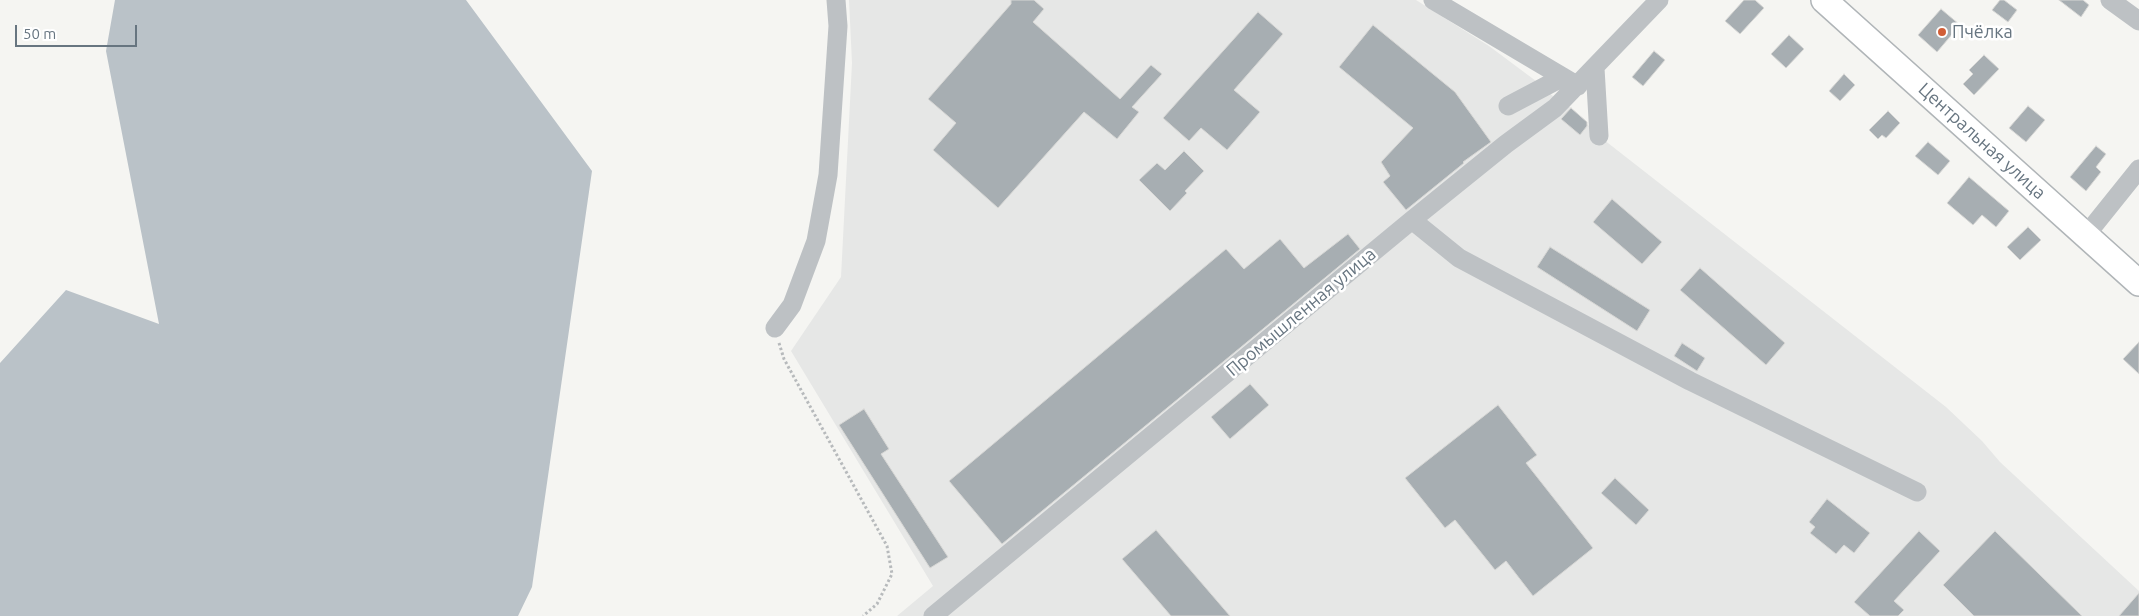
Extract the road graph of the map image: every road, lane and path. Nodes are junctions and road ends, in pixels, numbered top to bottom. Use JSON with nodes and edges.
{"nodes":[{"id":1,"x":836,"y":0,"type":"edge"},
{"id":2,"x":1433,"y":0,"type":"edge"},
{"id":3,"x":1659,"y":0,"type":"edge"},
{"id":4,"x":1824,"y":0,"type":"edge"},
{"id":5,"x":2110,"y":0,"type":"edge"},
{"id":6,"x":2139,"y":21,"type":"edge"},
{"id":7,"x":1595,"y":68,"type":"junction"},
{"id":8,"x":1571,"y":82,"type":"junction"},
{"id":9,"x":1508,"y":106,"type":"dead end"},
{"id":10,"x":1599,"y":136,"type":"dead end"},
{"id":11,"x":2139,"y":169,"type":"edge"},
{"id":12,"x":1412,"y":220,"type":"junction"},
{"id":13,"x":2086,"y":235,"type":"junction"},
{"id":14,"x":2139,"y":283,"type":"edge"},
{"id":15,"x":775,"y":328,"type":"joint"},
{"id":16,"x":1917,"y":492,"type":"dead end"},
{"id":17,"x":863,"y":616,"type":"edge"},
{"id":18,"x":933,"y":616,"type":"edge"}],
"edges":[{"from":1,"to":15,"type":"street"},
{"from":2,"to":8,"type":"street"},
{"from":3,"to":7,"type":"street","name":"Промышленная улица"},
{"from":4,"to":13,"type":"main road","name":"Центральная улица"},
{"from":5,"to":6,"type":"street"},
{"from":7,"to":8,"type":"street","name":"Промышленная улица"},
{"from":7,"to":10,"type":"street"},
{"from":8,"to":9,"type":"street"},
{"from":8,"to":12,"type":"street","name":"Промышленная улица"},
{"from":11,"to":13,"type":"street"},
{"from":12,"to":16,"type":"street"},
{"from":12,"to":18,"type":"street","name":"Промышленная улица"},
{"from":13,"to":14,"type":"main road","name":"Центральная улица"},
{"from":15,"to":17,"type":"path"}]}
